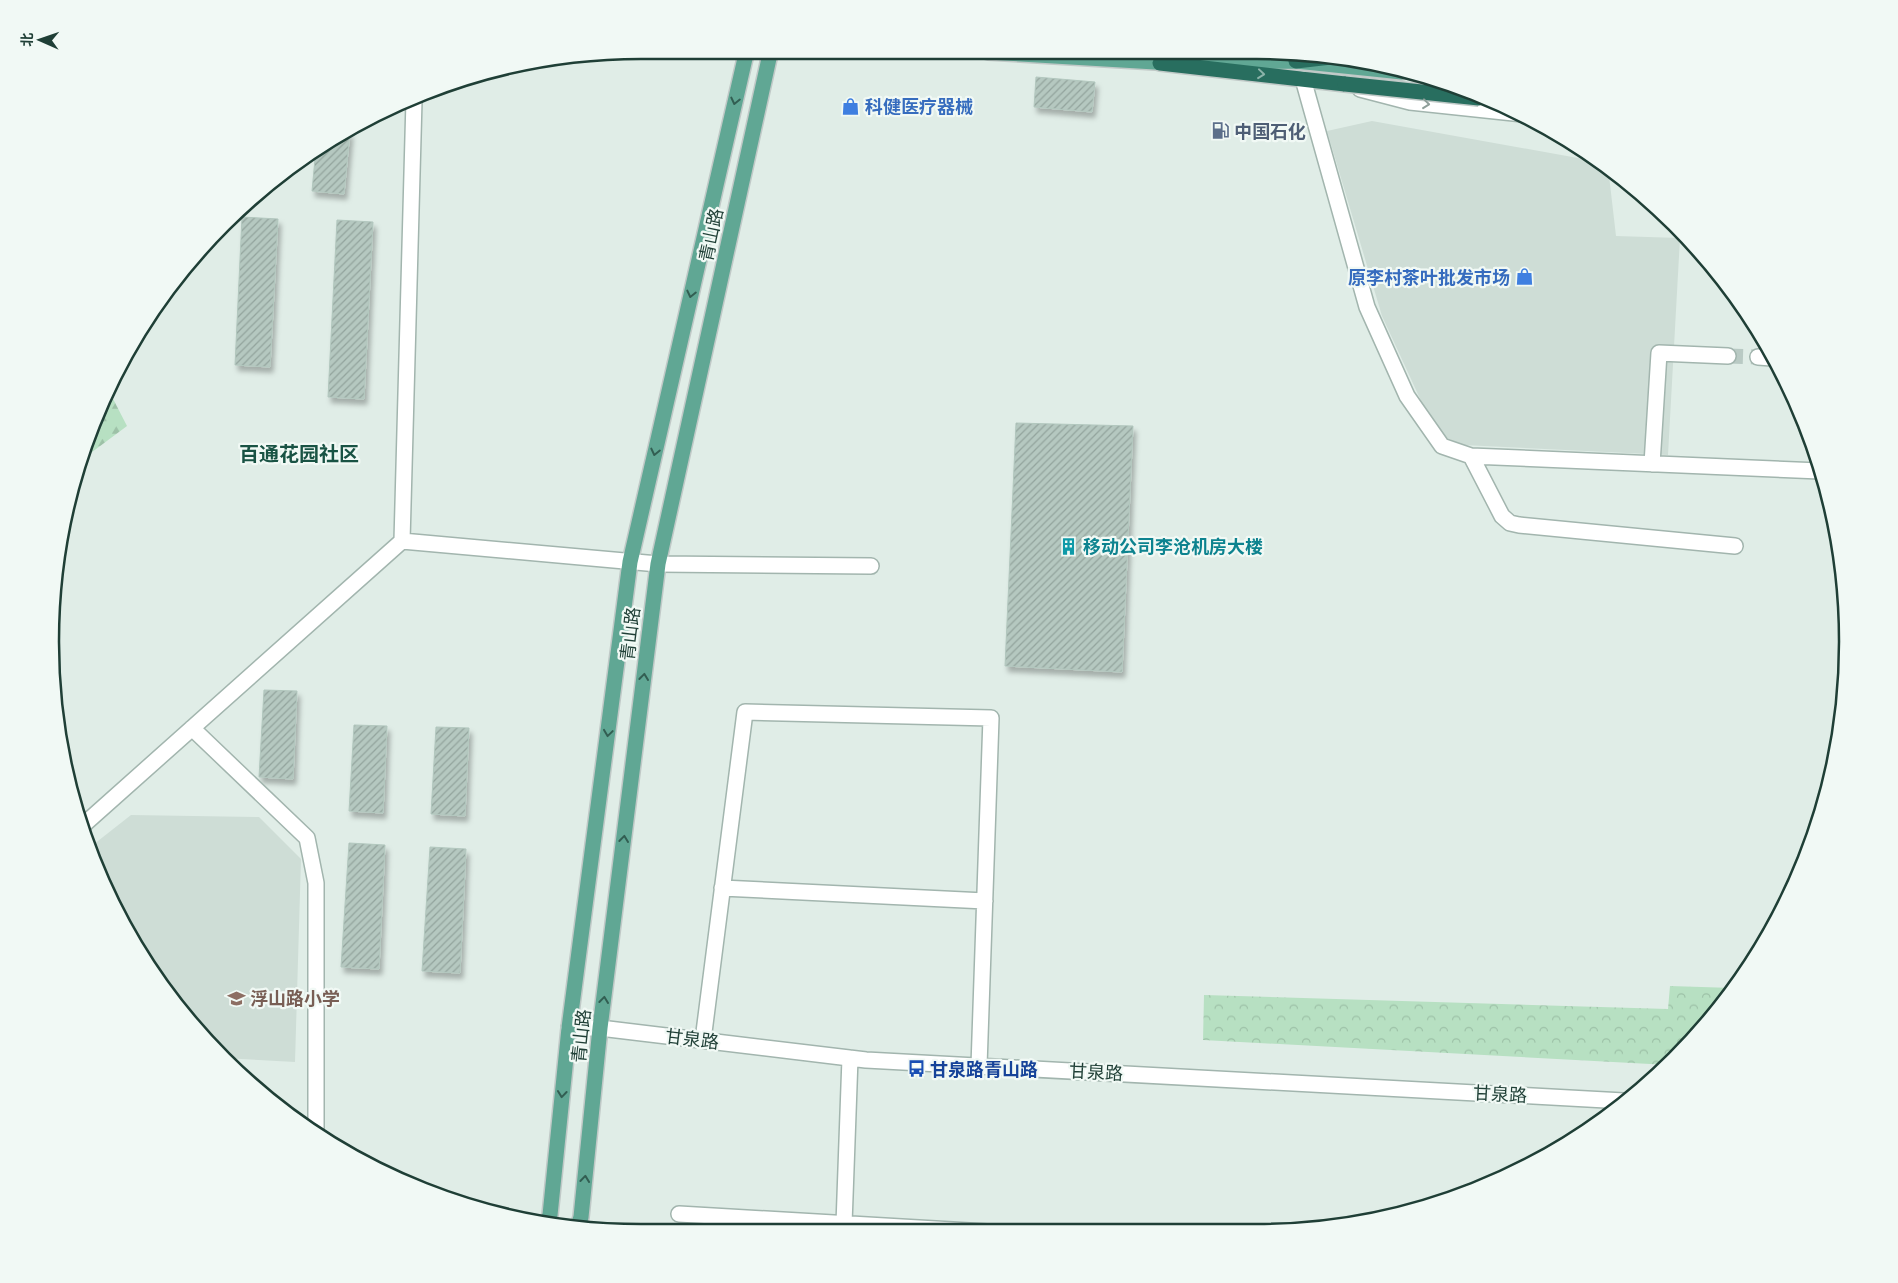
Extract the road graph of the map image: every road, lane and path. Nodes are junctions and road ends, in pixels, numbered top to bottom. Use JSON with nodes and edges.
{"nodes":[{"id":1,"x":745,"y":59,"type":"edge"},
{"id":2,"x":769,"y":59,"type":"edge"},
{"id":3,"x":1097,"y":59,"type":"edge"},
{"id":4,"x":1296,"y":60,"type":"edge"},
{"id":5,"x":1306,"y":61,"type":"edge"},
{"id":6,"x":1160,"y":63,"type":"junction"},
{"id":7,"x":1339,"y":65,"type":"edge"},
{"id":8,"x":1303,"y":79,"type":"junction"},
{"id":9,"x":1345,"y":84,"type":"junction"},
{"id":10,"x":1461,"y":96,"type":"edge"},
{"id":11,"x":414,"y":105,"type":"edge"},
{"id":12,"x":1498,"y":111,"type":"edge"},
{"id":13,"x":1728,"y":356,"type":"tunnel mouth"},
{"id":14,"x":1471,"y":456,"type":"junction"},
{"id":15,"x":1652,"y":464,"type":"junction"},
{"id":16,"x":1813,"y":471,"type":"edge"},
{"id":17,"x":402,"y":541,"type":"junction"},
{"id":18,"x":1736,"y":546,"type":"dead end"},
{"id":19,"x":630,"y":562,"type":"junction"},
{"id":20,"x":658,"y":564,"type":"junction"},
{"id":21,"x":872,"y":566,"type":"dead end"},
{"id":22,"x":192,"y":728,"type":"junction"},
{"id":23,"x":88,"y":821,"type":"edge"},
{"id":24,"x":722,"y":888,"type":"junction"},
{"id":25,"x":985,"y":901,"type":"junction"},
{"id":26,"x":568,"y":1028,"type":"junction"},
{"id":27,"x":600,"y":1028,"type":"junction"},
{"id":28,"x":703,"y":1040,"type":"junction"},
{"id":29,"x":850,"y":1058,"type":"junction"},
{"id":30,"x":979,"y":1066,"type":"junction"},
{"id":31,"x":1615,"y":1101,"type":"edge"},
{"id":32,"x":316,"y":1125,"type":"edge"},
{"id":33,"x":679,"y":1214,"type":"dead end"},
{"id":34,"x":549,"y":1216,"type":"edge"},
{"id":35,"x":580,"y":1221,"type":"edge"},
{"id":36,"x":844,"y":1224,"type":"joint"}],
"edges":[{"from":1,"to":19,"type":"main road","name":"青山路","one_way":true},
{"from":2,"to":20,"type":"main road","name":"青山路"},
{"from":3,"to":6,"type":"main road"},
{"from":4,"to":6,"type":"main road"},
{"from":5,"to":7,"type":"main road"},
{"from":6,"to":8,"type":"highway","one_way":true},
{"from":8,"to":9,"type":"highway"},
{"from":8,"to":14,"type":"street"},
{"from":9,"to":10,"type":"highway","bridge":true},
{"from":9,"to":12,"type":"street","one_way":true},
{"from":11,"to":17,"type":"street"},
{"from":13,"to":15,"type":"street"},
{"from":14,"to":15,"type":"street"},
{"from":14,"to":18,"type":"street"},
{"from":15,"to":16,"type":"street"},
{"from":17,"to":19,"type":"street"},
{"from":17,"to":22,"type":"street"},
{"from":19,"to":20,"type":"street"},
{"from":19,"to":26,"type":"main road","name":"青山路","one_way":true},
{"from":20,"to":21,"type":"street"},
{"from":27,"to":20,"type":"main road","name":"青山路","one_way":true},
{"from":22,"to":23,"type":"street"},
{"from":22,"to":32,"type":"street"},
{"from":24,"to":25,"type":"street"},
{"from":24,"to":25,"type":"street"},
{"from":24,"to":28,"type":"street"},
{"from":25,"to":30,"type":"street"},
{"from":26,"to":27,"type":"street","name":"甘泉路"},
{"from":26,"to":34,"type":"main road","name":"青山路","one_way":true},
{"from":27,"to":28,"type":"street","name":"甘泉路"},
{"from":35,"to":27,"type":"main road","name":"青山路","one_way":true},
{"from":28,"to":29,"type":"street","name":"甘泉路"},
{"from":29,"to":30,"type":"street","name":"甘泉路"},
{"from":29,"to":36,"type":"street"},
{"from":30,"to":31,"type":"street","name":"甘泉路"},
{"from":33,"to":36,"type":"street"}]}
